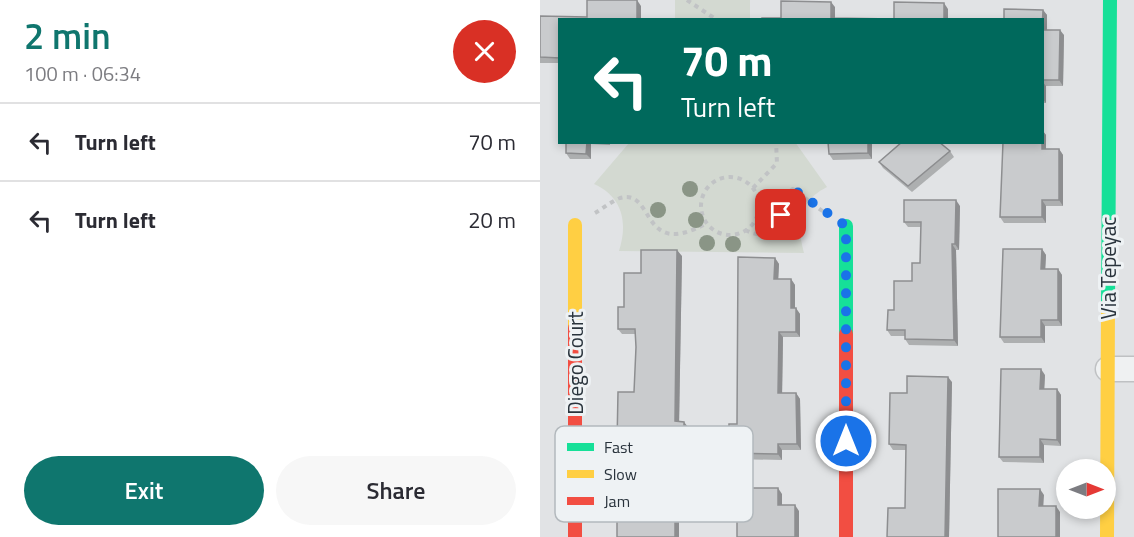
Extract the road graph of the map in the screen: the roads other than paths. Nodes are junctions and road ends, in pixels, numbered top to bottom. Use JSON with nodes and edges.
{"nodes":[{"id":1,"x":1110,"y":0,"type":"edge"},
{"id":2,"x":575,"y":225,"type":"road end"},
{"id":3,"x":846,"y":226,"type":"road end"},
{"id":4,"x":1108,"y":369,"type":"junction"},
{"id":5,"x":1134,"y":369,"type":"edge"},
{"id":6,"x":575,"y":426,"type":"edge"},
{"id":7,"x":846,"y":537,"type":"edge"},
{"id":8,"x":1107,"y":537,"type":"edge"}],
"edges":[{"from":1,"to":4,"type":"street","name":"Via Tepeyac"},
{"from":2,"to":6,"type":"street","name":"Diego Court"},
{"from":3,"to":7,"type":"street"},
{"from":4,"to":5,"type":"street"},
{"from":4,"to":8,"type":"street","name":"Via Tepeyac"}]}
